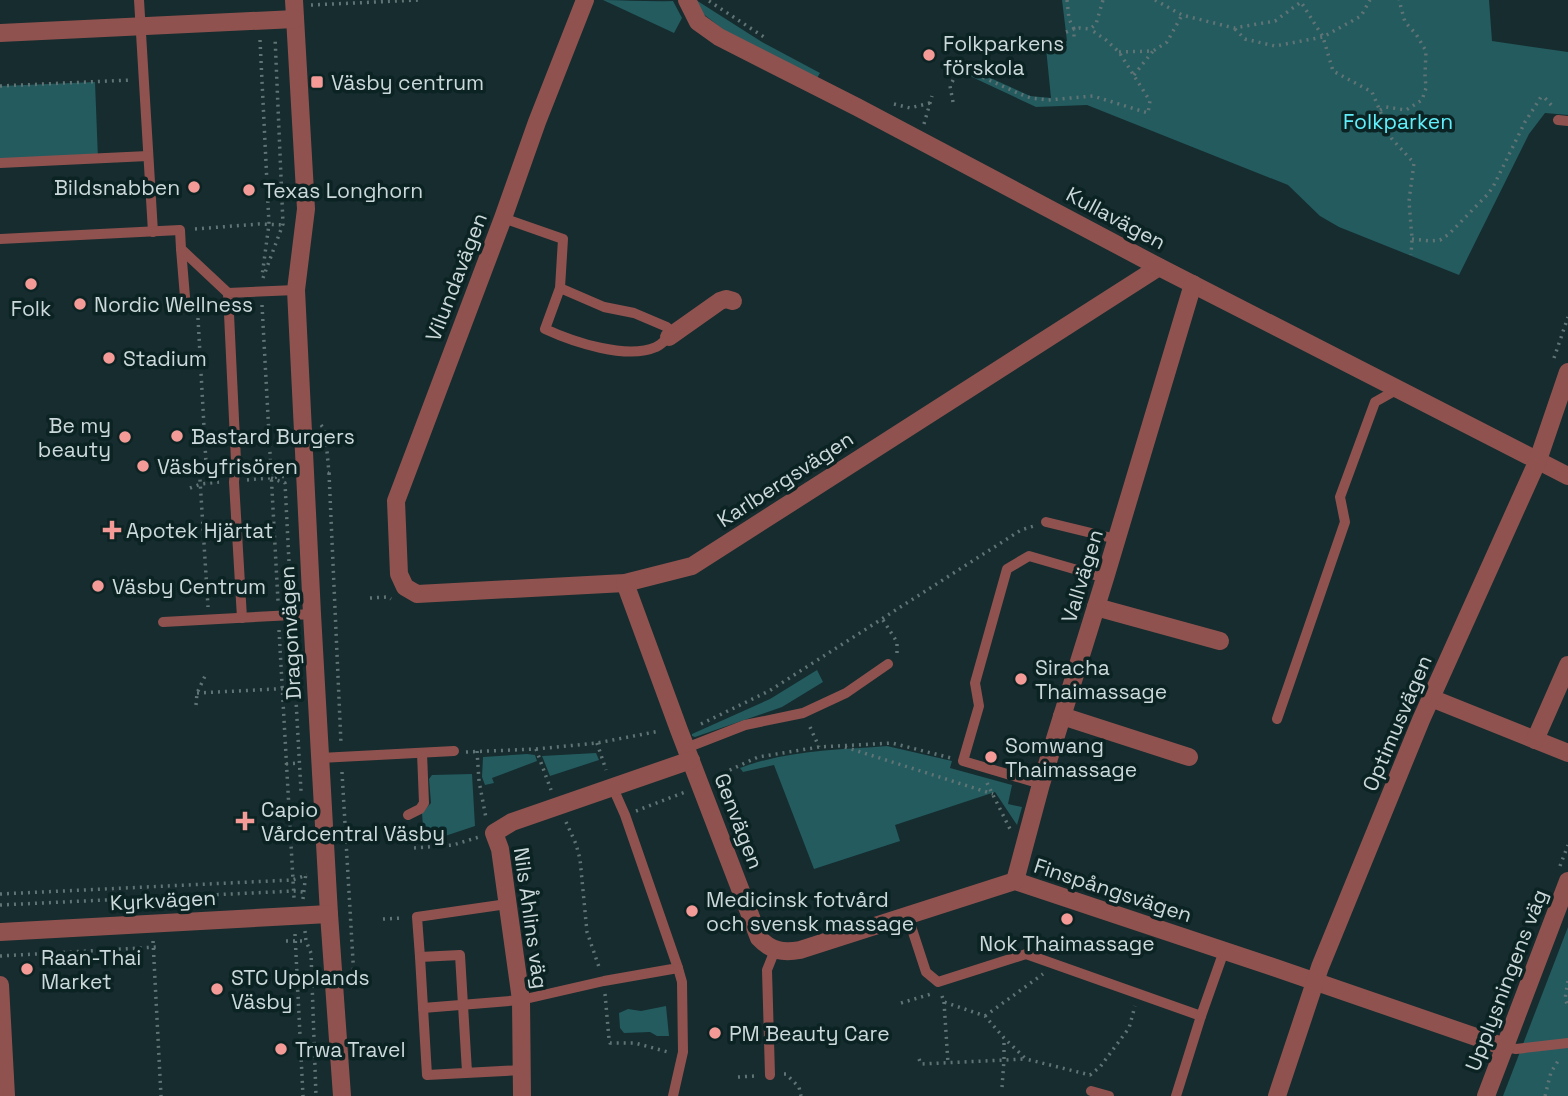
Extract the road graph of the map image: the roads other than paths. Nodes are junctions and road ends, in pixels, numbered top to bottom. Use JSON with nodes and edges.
{"nodes":[{"id":1,"x":139,"y":0,"type":"edge"},
{"id":2,"x":585,"y":0,"type":"edge"},
{"id":3,"x":687,"y":0,"type":"edge"},
{"id":4,"x":302,"y":2,"type":"edge"},
{"id":5,"x":295,"y":19,"type":"junction"},
{"id":6,"x":141,"y":26,"type":"junction"},
{"id":7,"x":0,"y":33,"type":"edge"},
{"id":8,"x":148,"y":156,"type":"junction"},
{"id":9,"x":0,"y":163,"type":"edge"},
{"id":10,"x":503,"y":218,"type":"junction"},
{"id":11,"x":153,"y":232,"type":"junction"},
{"id":12,"x":0,"y":239,"type":"edge"},
{"id":13,"x":181,"y":248,"type":"junction"},
{"id":14,"x":1159,"y":267,"type":"junction"},
{"id":15,"x":1193,"y":284,"type":"junction"},
{"id":16,"x":560,"y":288,"type":"junction"},
{"id":17,"x":296,"y":290,"type":"junction"},
{"id":18,"x":228,"y":293,"type":"junction"},
{"id":19,"x":733,"y":301,"type":"dead end"},
{"id":20,"x":186,"y":309,"type":"dead end"},
{"id":21,"x":669,"y":337,"type":"junction"},
{"id":22,"x":1568,"y":372,"type":"edge"},
{"id":23,"x":1398,"y":389,"type":"junction"},
{"id":24,"x":1538,"y":460,"type":"junction"},
{"id":25,"x":1568,"y":475,"type":"edge"},
{"id":26,"x":1046,"y":522,"type":"road end"},
{"id":27,"x":1116,"y":540,"type":"junction"},
{"id":28,"x":399,"y":575,"type":"joint"},
{"id":29,"x":1105,"y":578,"type":"junction"},
{"id":30,"x":625,"y":583,"type":"junction"},
{"id":31,"x":1096,"y":607,"type":"junction"},
{"id":32,"x":312,"y":614,"type":"junction"},
{"id":33,"x":242,"y":618,"type":"junction"},
{"id":34,"x":163,"y":622,"type":"dead end"},
{"id":35,"x":1220,"y":640,"type":"dead end"},
{"id":36,"x":888,"y":664,"type":"road end"},
{"id":37,"x":1568,"y":666,"type":"edge"},
{"id":38,"x":1431,"y":698,"type":"junction"},
{"id":39,"x":1062,"y":716,"type":"junction"},
{"id":40,"x":1277,"y":719,"type":"dead end"},
{"id":41,"x":1535,"y":740,"type":"junction"},
{"id":42,"x":458,"y":751,"type":"road end"},
{"id":43,"x":422,"y":753,"type":"junction"},
{"id":44,"x":1568,"y":753,"type":"edge"},
{"id":45,"x":689,"y":754,"type":"junction"},
{"id":46,"x":1189,"y":757,"type":"dead end"},
{"id":47,"x":320,"y":758,"type":"junction"},
{"id":48,"x":1041,"y":784,"type":"junction"},
{"id":49,"x":613,"y":789,"type":"junction"},
{"id":50,"x":408,"y":815,"type":"dead end"},
{"id":51,"x":1563,"y":876,"type":"edge"},
{"id":52,"x":1015,"y":881,"type":"junction"},
{"id":53,"x":508,"y":904,"type":"junction"},
{"id":54,"x":329,"y":914,"type":"junction"},
{"id":55,"x":908,"y":917,"type":"junction"},
{"id":56,"x":0,"y":932,"type":"edge"},
{"id":57,"x":775,"y":950,"type":"junction"},
{"id":58,"x":1224,"y":951,"type":"junction"},
{"id":59,"x":420,"y":957,"type":"junction"},
{"id":60,"x":678,"y":968,"type":"junction"},
{"id":61,"x":1315,"y":982,"type":"junction"},
{"id":62,"x":0,"y":985,"type":"edge"},
{"id":63,"x":521,"y":1000,"type":"junction"},
{"id":64,"x":463,"y":1005,"type":"junction"},
{"id":65,"x":423,"y":1009,"type":"junction"},
{"id":66,"x":1201,"y":1017,"type":"junction"},
{"id":67,"x":1505,"y":1047,"type":"junction"},
{"id":68,"x":1565,"y":1049,"type":"edge"},
{"id":69,"x":522,"y":1070,"type":"junction"},
{"id":70,"x":467,"y":1072,"type":"junction"},
{"id":71,"x":770,"y":1075,"type":"dead end"},
{"id":72,"x":1090,"y":1091,"type":"dead end"},
{"id":73,"x":6,"y":1096,"type":"edge"},
{"id":74,"x":342,"y":1096,"type":"edge"},
{"id":75,"x":522,"y":1096,"type":"edge"},
{"id":76,"x":673,"y":1096,"type":"edge"},
{"id":77,"x":1109,"y":1096,"type":"edge"},
{"id":78,"x":1176,"y":1096,"type":"edge"},
{"id":79,"x":1277,"y":1096,"type":"edge"},
{"id":80,"x":1486,"y":1096,"type":"edge"}],
"edges":[{"from":1,"to":6,"type":"lane"},
{"from":2,"to":10,"type":"street","name":"Vilundavägen"},
{"from":3,"to":14,"type":"street","name":"Kullavägen"},
{"from":4,"to":5,"type":"street","name":"Dragonvägen"},
{"from":5,"to":6,"type":"street"},
{"from":5,"to":17,"type":"street","name":"Dragonvägen"},
{"from":6,"to":7,"type":"street"},
{"from":6,"to":8,"type":"lane"},
{"from":8,"to":9,"type":"lane"},
{"from":8,"to":11,"type":"lane"},
{"from":10,"to":16,"type":"lane"},
{"from":10,"to":28,"type":"street","name":"Vilundavägen"},
{"from":11,"to":12,"type":"lane"},
{"from":11,"to":13,"type":"lane"},
{"from":13,"to":18,"type":"lane"},
{"from":13,"to":20,"type":"lane"},
{"from":14,"to":15,"type":"street","name":"Kullavägen"},
{"from":14,"to":30,"type":"street","name":"Karlbergsvägen"},
{"from":15,"to":23,"type":"street","name":"Kullavägen"},
{"from":15,"to":27,"type":"street","name":"Vallvägen"},
{"from":16,"to":21,"type":"lane"},
{"from":16,"to":21,"type":"lane"},
{"from":17,"to":18,"type":"lane"},
{"from":17,"to":32,"type":"street","name":"Dragonvägen"},
{"from":18,"to":33,"type":"lane"},
{"from":19,"to":21,"type":"street"},
{"from":22,"to":24,"type":"street","name":"Optimusvägen"},
{"from":23,"to":24,"type":"street","name":"Kullavägen"},
{"from":23,"to":40,"type":"lane"},
{"from":24,"to":25,"type":"street","name":"Kullavägen"},
{"from":24,"to":38,"type":"street","name":"Optimusvägen"},
{"from":26,"to":27,"type":"lane"},
{"from":27,"to":29,"type":"street","name":"Vallvägen"},
{"from":28,"to":30,"type":"street","name":"Karlbergsvägen"},
{"from":29,"to":31,"type":"street","name":"Vallvägen"},
{"from":29,"to":48,"type":"lane"},
{"from":30,"to":45,"type":"street","name":"Genvägen"},
{"from":31,"to":35,"type":"street"},
{"from":31,"to":39,"type":"street","name":"Vallvägen"},
{"from":32,"to":33,"type":"lane"},
{"from":32,"to":47,"type":"street","name":"Dragonvägen"},
{"from":33,"to":34,"type":"lane"},
{"from":36,"to":45,"type":"lane"},
{"from":37,"to":41,"type":"street"},
{"from":38,"to":41,"type":"street"},
{"from":38,"to":61,"type":"street","name":"Optimusvägen"},
{"from":39,"to":46,"type":"street"},
{"from":39,"to":48,"type":"street","name":"Vallvägen"},
{"from":41,"to":44,"type":"street"},
{"from":42,"to":43,"type":"lane"},
{"from":43,"to":47,"type":"lane"},
{"from":43,"to":50,"type":"lane"},
{"from":45,"to":49,"type":"street","name":"Nils Åhlins väg"},
{"from":45,"to":57,"type":"street","name":"Genvägen"},
{"from":47,"to":54,"type":"street","name":"Dragonvägen"},
{"from":48,"to":52,"type":"street","name":"Vallvägen"},
{"from":49,"to":53,"type":"street","name":"Nils Åhlins väg"},
{"from":49,"to":60,"type":"lane"},
{"from":51,"to":67,"type":"street","name":"Upplysningens väg"},
{"from":52,"to":55,"type":"street","name":"Finspångsvägen"},
{"from":52,"to":58,"type":"street","name":"Finspångsvägen"},
{"from":53,"to":59,"type":"lane"},
{"from":53,"to":63,"type":"street","name":"Nils Åhlins väg"},
{"from":54,"to":56,"type":"street","name":"Kyrkvägen"},
{"from":54,"to":74,"type":"street","name":"Dragonvägen"},
{"from":55,"to":57,"type":"street","name":"Finspångsvägen"},
{"from":55,"to":66,"type":"lane"},
{"from":57,"to":71,"type":"lane"},
{"from":58,"to":61,"type":"street","name":"Finspångsvägen"},
{"from":58,"to":66,"type":"lane"},
{"from":59,"to":64,"type":"lane"},
{"from":59,"to":65,"type":"lane"},
{"from":60,"to":63,"type":"lane"},
{"from":60,"to":76,"type":"lane"},
{"from":61,"to":67,"type":"street","name":"Finspångsvägen"},
{"from":61,"to":79,"type":"street","name":"Optimusvägen"},
{"from":62,"to":73,"type":"street"},
{"from":63,"to":64,"type":"lane"},
{"from":63,"to":69,"type":"street","name":"Nils Åhlins väg"},
{"from":64,"to":65,"type":"lane"},
{"from":64,"to":70,"type":"lane"},
{"from":65,"to":70,"type":"lane"},
{"from":66,"to":78,"type":"lane"},
{"from":67,"to":68,"type":"lane"},
{"from":67,"to":80,"type":"street","name":"Upplysningens väg"},
{"from":69,"to":70,"type":"lane"},
{"from":69,"to":75,"type":"street","name":"Nils Åhlins väg"},
{"from":72,"to":77,"type":"lane"}]}
